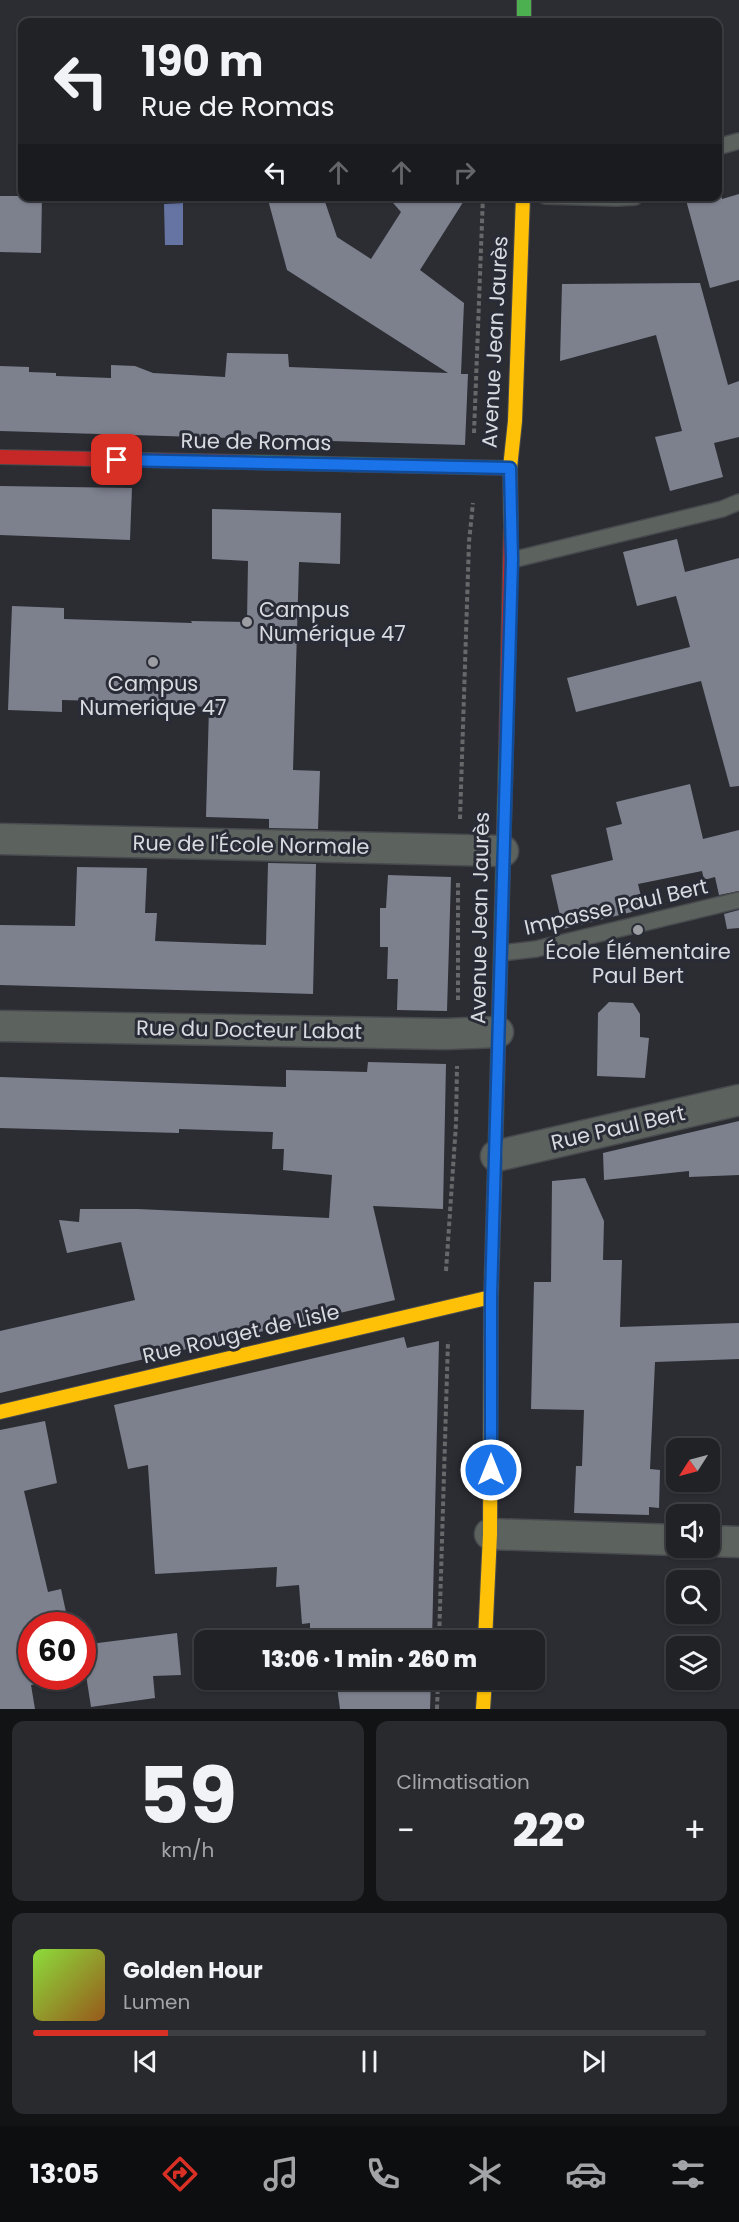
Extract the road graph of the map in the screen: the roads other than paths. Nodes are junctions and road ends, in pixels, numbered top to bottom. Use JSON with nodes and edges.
{"nodes":[{"id":1,"x":524,"y":0,"type":"edge"},
{"id":2,"x":524,"y":18,"type":"edge"},
{"id":3,"x":739,"y":141,"type":"edge"},
{"id":4,"x":722,"y":146,"type":"edge"},
{"id":5,"x":523,"y":201,"type":"edge"},
{"id":6,"x":0,"y":457,"type":"edge"},
{"id":7,"x":510,"y":468,"type":"junction"},
{"id":8,"x":739,"y":502,"type":"edge"},
{"id":9,"x":512,"y":560,"type":"junction"},
{"id":10,"x":0,"y":839,"type":"edge"},
{"id":11,"x":503,"y":851,"type":"junction"},
{"id":12,"x":739,"y":900,"type":"edge"},
{"id":13,"x":502,"y":953,"type":"junction"},
{"id":14,"x":0,"y":1026,"type":"edge"},
{"id":15,"x":498,"y":1032,"type":"junction"},
{"id":16,"x":739,"y":1100,"type":"edge"},
{"id":17,"x":496,"y":1156,"type":"junction"},
{"id":18,"x":491,"y":1297,"type":"junction"},
{"id":19,"x":0,"y":1412,"type":"edge"},
{"id":20,"x":490,"y":1534,"type":"junction"},
{"id":21,"x":666,"y":1540,"type":"edge"},
{"id":22,"x":720,"y":1541,"type":"edge"},
{"id":23,"x":739,"y":1542,"type":"edge"},
{"id":24,"x":486,"y":1630,"type":"edge"},
{"id":25,"x":484,"y":1690,"type":"edge"},
{"id":26,"x":483,"y":1709,"type":"edge"}],
"edges":[{"from":1,"to":2,"type":"main road"},
{"from":3,"to":4,"type":"lane"},
{"from":5,"to":7,"type":"main road","name":"Avenue Jean Jaurès"},
{"from":6,"to":7,"type":"main road","name":"Rue de Romas"},
{"from":7,"to":9,"type":"main road","name":"Avenue Jean Jaurès"},
{"from":8,"to":9,"type":"lane"},
{"from":9,"to":11,"type":"main road","name":"Avenue Jean Jaurès"},
{"from":10,"to":11,"type":"street","name":"Rue de l'École Normale"},
{"from":11,"to":13,"type":"main road","name":"Avenue Jean Jaurès"},
{"from":12,"to":13,"type":"lane","name":"Impasse Paul Bert"},
{"from":13,"to":15,"type":"main road","name":"Avenue Jean Jaurès"},
{"from":14,"to":15,"type":"street","name":"Rue du Docteur Labat"},
{"from":15,"to":17,"type":"main road","name":"Avenue Jean Jaurès"},
{"from":16,"to":17,"type":"street","name":"Rue Paul Bert"},
{"from":17,"to":18,"type":"main road","name":"Avenue Jean Jaurès"},
{"from":18,"to":19,"type":"main road","name":"Rue Rouget de Lisle"},
{"from":18,"to":20,"type":"main road","name":"Avenue Jean Jaurès"},
{"from":20,"to":21,"type":"street"},
{"from":20,"to":24,"type":"main road","name":"Avenue Jean Jaurès"},
{"from":22,"to":23,"type":"street"},
{"from":25,"to":26,"type":"main road"}]}
